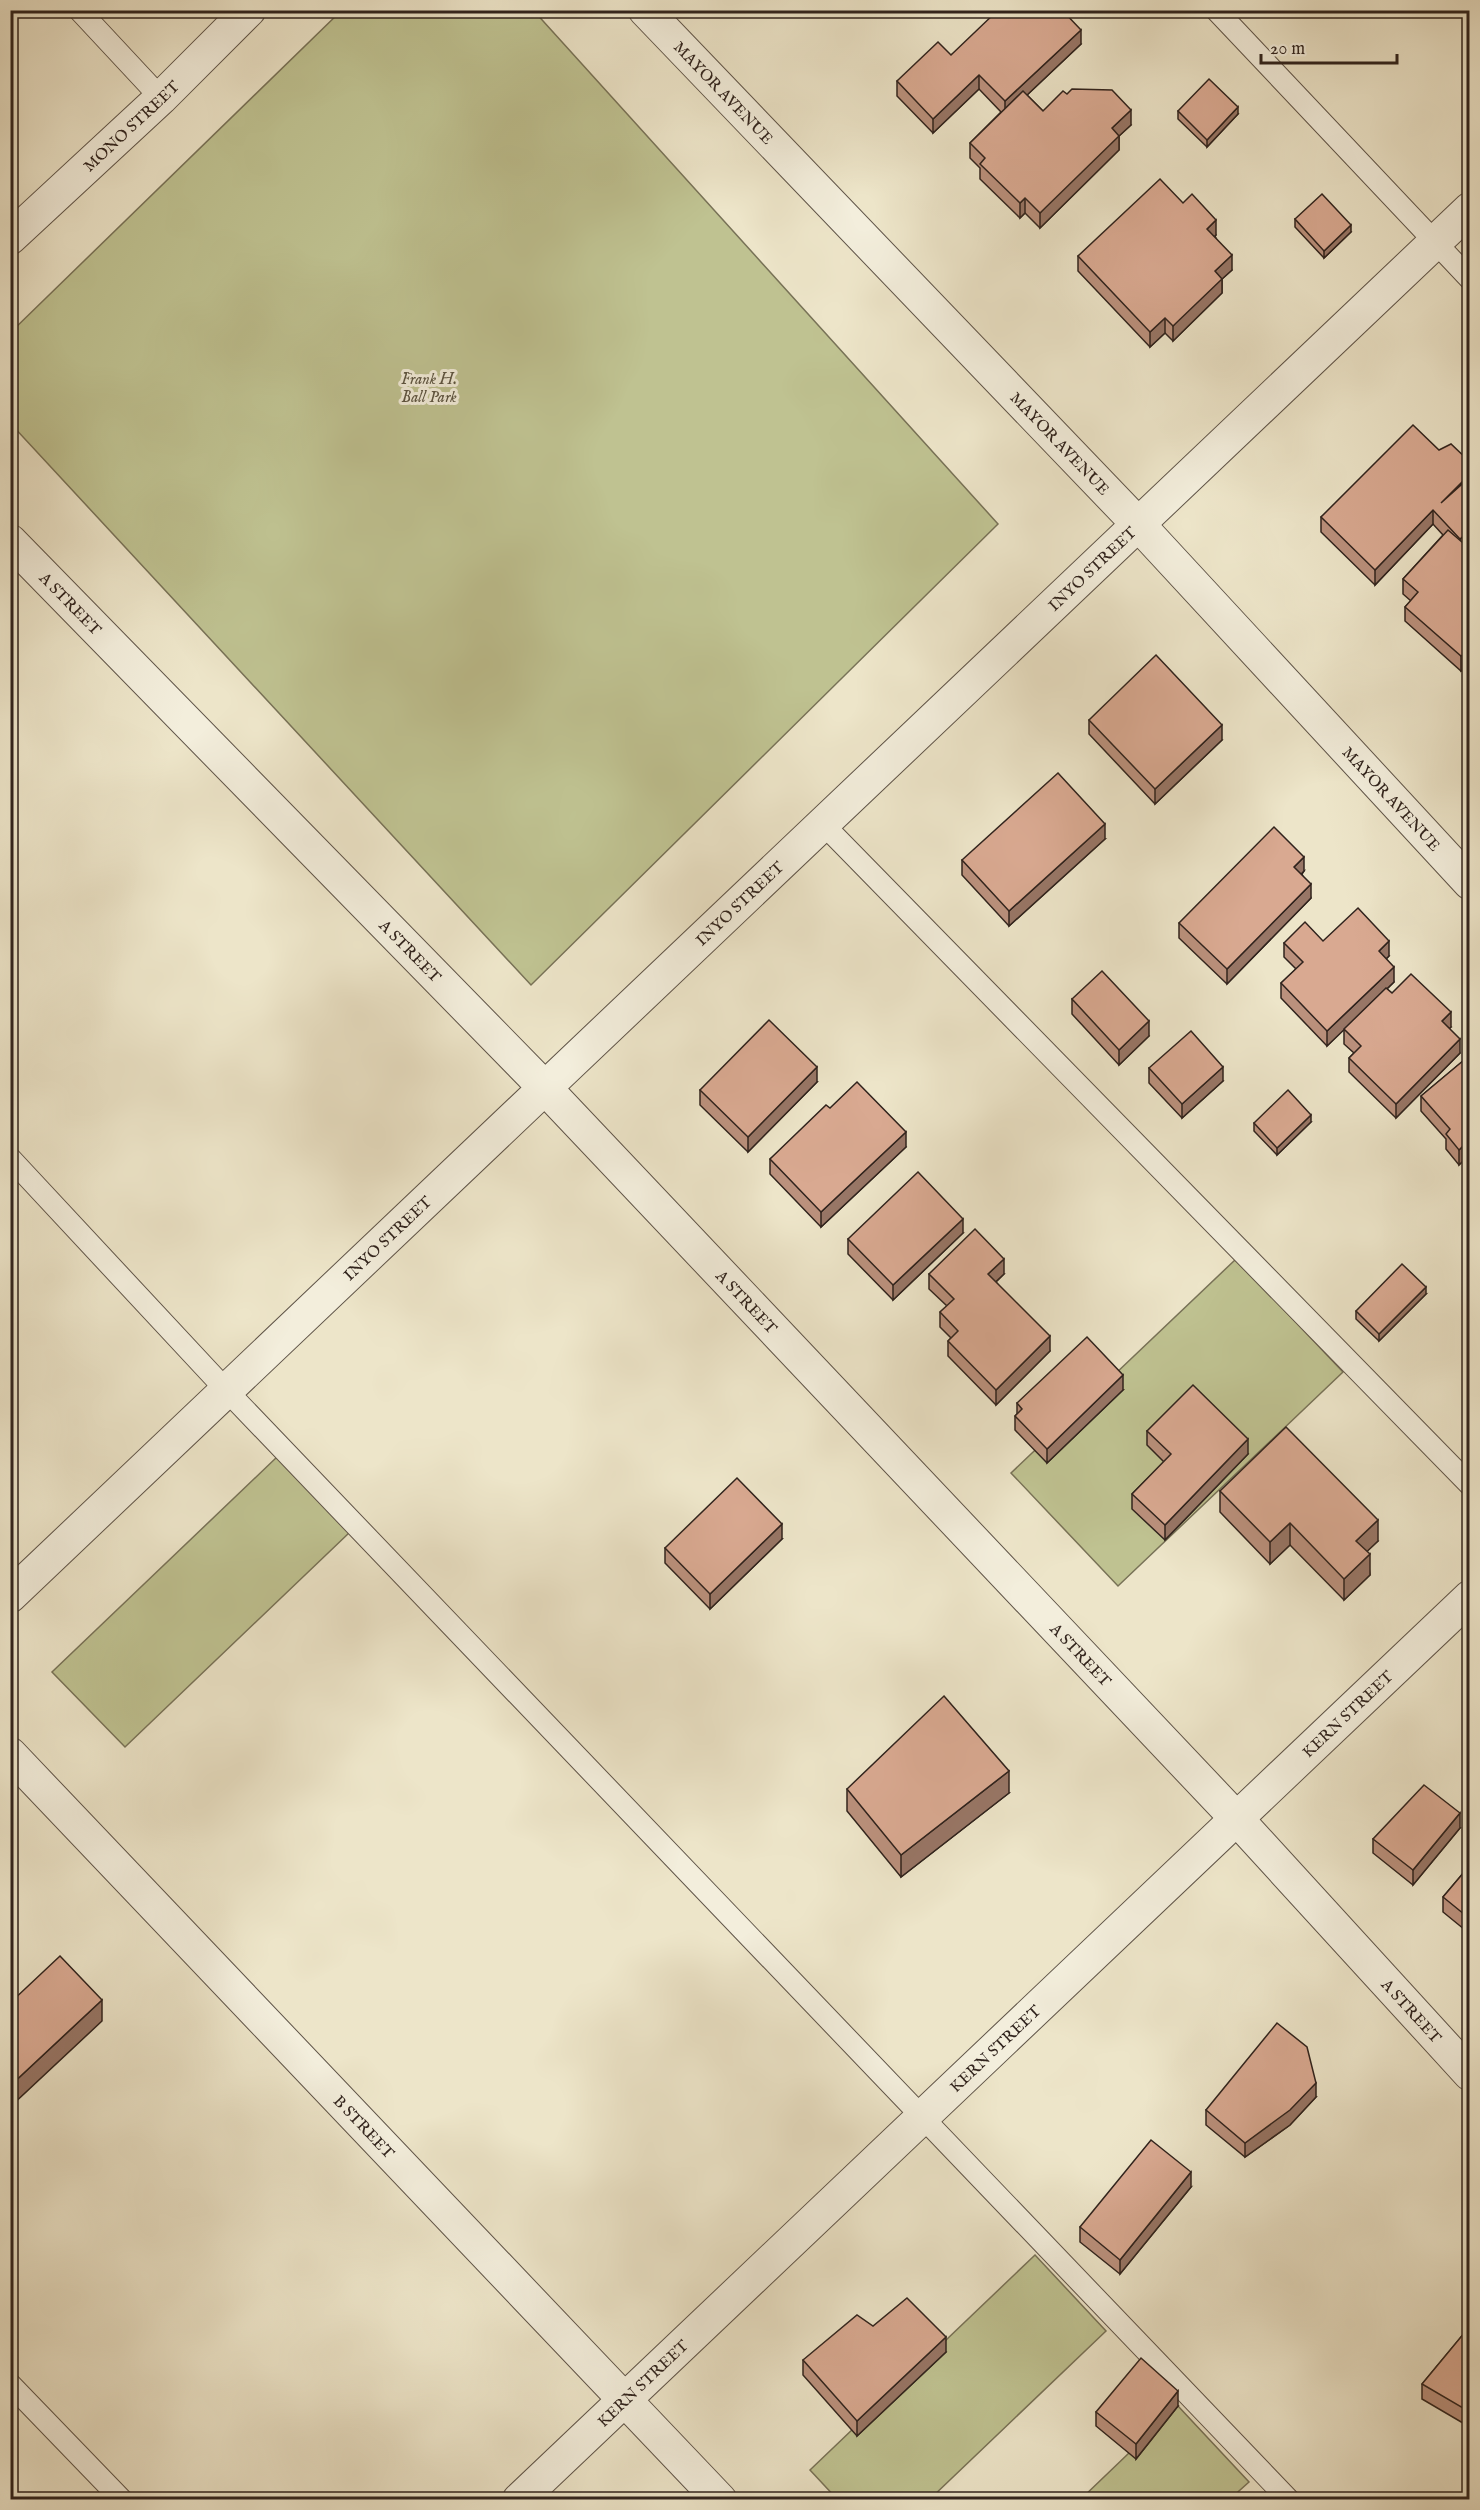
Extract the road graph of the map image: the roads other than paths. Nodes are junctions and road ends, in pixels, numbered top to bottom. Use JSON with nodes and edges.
{"nodes":[{"id":1,"x":78,"y":10,"type":"edge"},
{"id":2,"x":249,"y":10,"type":"edge"},
{"id":3,"x":645,"y":10,"type":"edge"},
{"id":4,"x":1216,"y":10,"type":"edge"},
{"id":5,"x":161,"y":98,"type":"junction"},
{"id":6,"x":1470,"y":209,"type":"edge"},
{"id":7,"x":10,"y":238,"type":"edge"},
{"id":8,"x":1435,"y":242,"type":"junction"},
{"id":9,"x":1470,"y":279,"type":"edge"},
{"id":10,"x":1138,"y":524,"type":"junction"},
{"id":11,"x":10,"y":541,"type":"edge"},
{"id":12,"x":823,"y":824,"type":"junction"},
{"id":13,"x":1470,"y":883,"type":"edge"},
{"id":14,"x":545,"y":1088,"type":"junction"},
{"id":15,"x":10,"y":1158,"type":"edge"},
{"id":16,"x":227,"y":1391,"type":"junction"},
{"id":17,"x":1470,"y":1485,"type":"edge"},
{"id":18,"x":10,"y":1596,"type":"edge"},
{"id":19,"x":1470,"y":1597,"type":"edge"},
{"id":20,"x":10,"y":1754,"type":"edge"},
{"id":21,"x":1236,"y":1818,"type":"junction"},
{"id":22,"x":1470,"y":2074,"type":"edge"},
{"id":23,"x":921,"y":2118,"type":"junction"},
{"id":24,"x":10,"y":2384,"type":"edge"},
{"id":25,"x":625,"y":2399,"type":"junction"},
{"id":26,"x":122,"y":2499,"type":"edge"},
{"id":27,"x":519,"y":2499,"type":"edge"},
{"id":28,"x":720,"y":2499,"type":"edge"},
{"id":29,"x":1289,"y":2499,"type":"edge"}],
"edges":[{"from":1,"to":5,"type":"lane"},
{"from":2,"to":5,"type":"street","name":"MONO STREET"},
{"from":3,"to":10,"type":"street","name":"MAYOR AVENUE"},
{"from":4,"to":8,"type":"lane"},
{"from":5,"to":7,"type":"street","name":"MONO STREET"},
{"from":6,"to":8,"type":"street","name":"INYO STREET"},
{"from":8,"to":9,"type":"lane"},
{"from":8,"to":10,"type":"street","name":"INYO STREET"},
{"from":10,"to":12,"type":"street","name":"INYO STREET"},
{"from":10,"to":13,"type":"street","name":"MAYOR AVENUE"},
{"from":11,"to":14,"type":"street","name":"A STREET"},
{"from":12,"to":14,"type":"street","name":"INYO STREET"},
{"from":12,"to":17,"type":"lane"},
{"from":14,"to":16,"type":"street","name":"INYO STREET"},
{"from":14,"to":21,"type":"street","name":"A STREET"},
{"from":15,"to":16,"type":"lane"},
{"from":16,"to":18,"type":"street","name":"INYO STREET"},
{"from":16,"to":23,"type":"lane"},
{"from":19,"to":21,"type":"street","name":"KERN STREET"},
{"from":20,"to":25,"type":"street","name":"B STREET"},
{"from":21,"to":22,"type":"street","name":"A STREET"},
{"from":21,"to":23,"type":"street","name":"KERN STREET"},
{"from":23,"to":25,"type":"street","name":"KERN STREET"},
{"from":23,"to":29,"type":"lane"},
{"from":24,"to":26,"type":"lane"},
{"from":25,"to":27,"type":"street","name":"KERN STREET"},
{"from":25,"to":28,"type":"street","name":"B STREET"}]}
